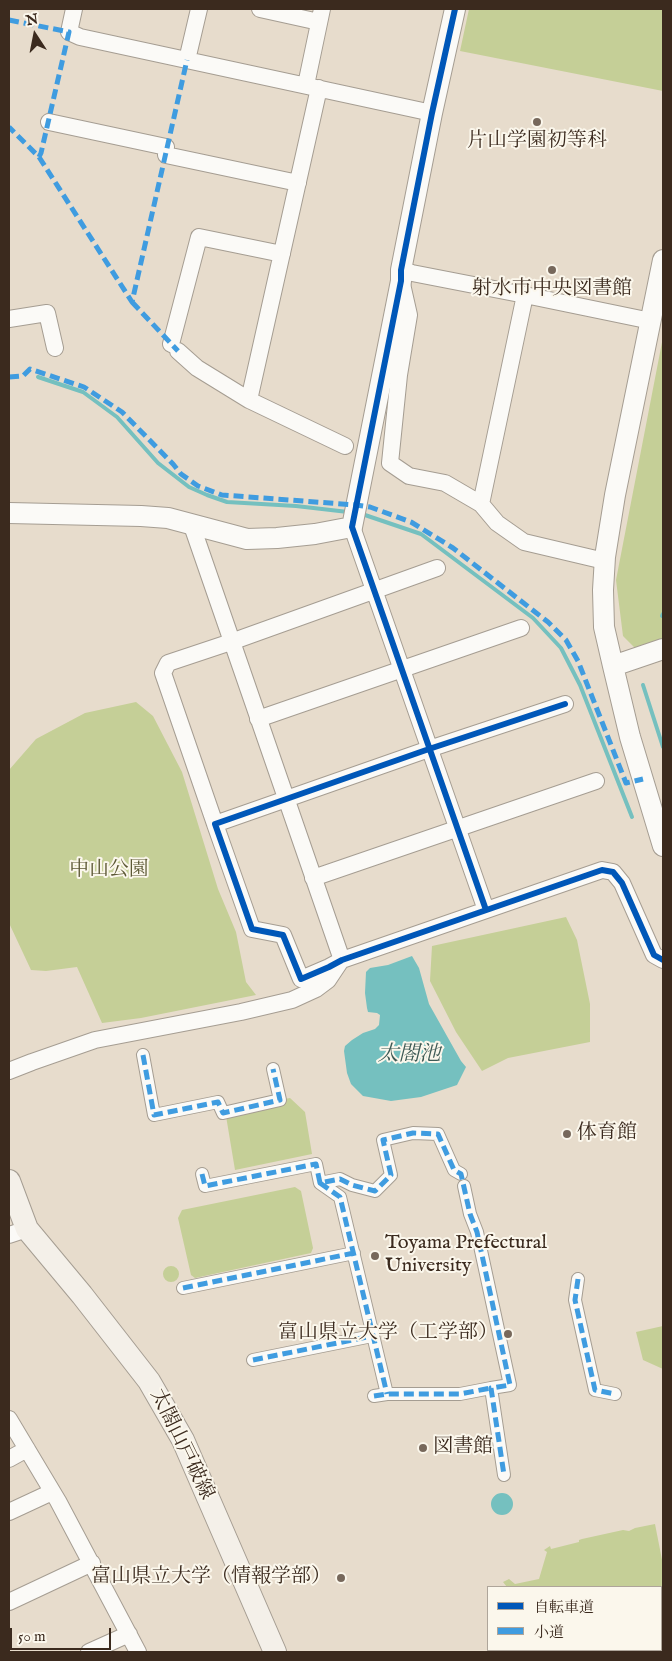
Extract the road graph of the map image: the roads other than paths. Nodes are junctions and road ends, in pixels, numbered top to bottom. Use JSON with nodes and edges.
{"nodes":[{"id":1,"x":74,"y":9,"type":"edge"},
{"id":2,"x":199,"y":9,"type":"edge"},
{"id":3,"x":260,"y":9,"type":"edge"},
{"id":4,"x":455,"y":9,"type":"edge"},
{"id":5,"x":320,"y":15,"type":"edge"},
{"id":6,"x":187,"y":60,"type":"junction"},
{"id":7,"x":313,"y":86,"type":"junction"},
{"id":8,"x":432,"y":113,"type":"junction"},
{"id":9,"x":49,"y":122,"type":"dead end"},
{"id":10,"x":298,"y":183,"type":"junction"},
{"id":11,"x":282,"y":254,"type":"junction"},
{"id":12,"x":663,"y":260,"type":"edge"},
{"id":13,"x":401,"y":275,"type":"junction"},
{"id":14,"x":525,"y":294,"type":"junction"},
{"id":15,"x":9,"y":319,"type":"edge"},
{"id":16,"x":651,"y":321,"type":"junction"},
{"id":17,"x":54,"y":348,"type":"dead end"},
{"id":18,"x":249,"y":400,"type":"junction"},
{"id":19,"x":345,"y":446,"type":"dead end"},
{"id":20,"x":481,"y":504,"type":"junction"},
{"id":21,"x":9,"y":513,"type":"edge"},
{"id":22,"x":354,"y":517,"type":"junction"},
{"id":23,"x":191,"y":524,"type":"junction"},
{"id":24,"x":605,"y":557,"type":"junction"},
{"id":25,"x":437,"y":568,"type":"dead end"},
{"id":26,"x":374,"y":591,"type":"junction"},
{"id":27,"x":521,"y":628,"type":"dead end"},
{"id":28,"x":231,"y":642,"type":"junction"},
{"id":29,"x":663,"y":650,"type":"edge"},
{"id":30,"x":613,"y":666,"type":"junction"},
{"id":31,"x":402,"y":670,"type":"junction"},
{"id":32,"x":565,"y":704,"type":"dead end"},
{"id":33,"x":258,"y":719,"type":"junction"},
{"id":34,"x":429,"y":749,"type":"junction"},
{"id":35,"x":596,"y":781,"type":"dead end"},
{"id":36,"x":286,"y":799,"type":"junction"},
{"id":37,"x":214,"y":824,"type":"junction"},
{"id":38,"x":457,"y":828,"type":"junction"},
{"id":39,"x":663,"y":846,"type":"edge"},
{"id":40,"x":313,"y":878,"type":"junction"},
{"id":41,"x":486,"y":910,"type":"junction"},
{"id":42,"x":342,"y":960,"type":"junction"},
{"id":43,"x":663,"y":960,"type":"edge"},
{"id":44,"x":144,"y":1055,"type":"dead end"},
{"id":45,"x":274,"y":1069,"type":"dead end"},
{"id":46,"x":9,"y":1071,"type":"edge"},
{"id":47,"x":202,"y":1174,"type":"dead end"},
{"id":48,"x":9,"y":1181,"type":"edge"},
{"id":49,"x":320,"y":1183,"type":"junction"},
{"id":50,"x":9,"y":1207,"type":"edge"},
{"id":51,"x":18,"y":1232,"type":"edge"},
{"id":52,"x":354,"y":1253,"type":"junction"},
{"id":53,"x":578,"y":1279,"type":"dead end"},
{"id":54,"x":183,"y":1288,"type":"dead end"},
{"id":55,"x":372,"y":1336,"type":"junction"},
{"id":56,"x":253,"y":1360,"type":"dead end"},
{"id":57,"x":491,"y":1388,"type":"junction"},
{"id":58,"x":615,"y":1394,"type":"dead end"},
{"id":59,"x":9,"y":1419,"type":"edge"},
{"id":60,"x":26,"y":1449,"type":"junction"},
{"id":61,"x":9,"y":1459,"type":"edge"},
{"id":62,"x":504,"y":1475,"type":"dead end"},
{"id":63,"x":52,"y":1492,"type":"junction"},
{"id":64,"x":9,"y":1512,"type":"edge"},
{"id":65,"x":92,"y":1563,"type":"junction"},
{"id":66,"x":9,"y":1602,"type":"edge"},
{"id":67,"x":129,"y":1634,"type":"junction"},
{"id":68,"x":89,"y":1652,"type":"edge"},
{"id":69,"x":138,"y":1652,"type":"edge"},
{"id":70,"x":276,"y":1652,"type":"edge"}],
"edges":[{"from":1,"to":6,"type":"street"},
{"from":2,"to":6,"type":"street"},
{"from":3,"to":5,"type":"street"},
{"from":4,"to":8,"type":"street"},
{"from":5,"to":7,"type":"street"},
{"from":6,"to":7,"type":"street"},
{"from":7,"to":8,"type":"street"},
{"from":7,"to":10,"type":"street"},
{"from":8,"to":13,"type":"street"},
{"from":9,"to":10,"type":"street"},
{"from":10,"to":11,"type":"street"},
{"from":11,"to":18,"type":"street"},
{"from":11,"to":18,"type":"street"},
{"from":12,"to":16,"type":"street"},
{"from":13,"to":14,"type":"street"},
{"from":13,"to":20,"type":"street"},
{"from":13,"to":22,"type":"street"},
{"from":14,"to":16,"type":"street"},
{"from":14,"to":20,"type":"street"},
{"from":15,"to":17,"type":"street"},
{"from":16,"to":24,"type":"street"},
{"from":18,"to":19,"type":"street"},
{"from":20,"to":24,"type":"street"},
{"from":21,"to":23,"type":"street"},
{"from":22,"to":23,"type":"street"},
{"from":22,"to":26,"type":"street"},
{"from":23,"to":28,"type":"street"},
{"from":24,"to":30,"type":"street"},
{"from":25,"to":26,"type":"street"},
{"from":26,"to":28,"type":"street"},
{"from":26,"to":31,"type":"street"},
{"from":27,"to":31,"type":"street"},
{"from":28,"to":33,"type":"street"},
{"from":28,"to":37,"type":"street"},
{"from":29,"to":30,"type":"street"},
{"from":30,"to":39,"type":"street"},
{"from":31,"to":33,"type":"street"},
{"from":31,"to":34,"type":"street"},
{"from":32,"to":34,"type":"street"},
{"from":33,"to":36,"type":"street"},
{"from":34,"to":36,"type":"street"},
{"from":34,"to":38,"type":"street"},
{"from":35,"to":38,"type":"street"},
{"from":36,"to":37,"type":"street"},
{"from":36,"to":40,"type":"street"},
{"from":37,"to":42,"type":"street"},
{"from":38,"to":40,"type":"street"},
{"from":38,"to":41,"type":"street"},
{"from":40,"to":42,"type":"street"},
{"from":41,"to":42,"type":"street"},
{"from":41,"to":43,"type":"street"},
{"from":42,"to":46,"type":"street"},
{"from":44,"to":45,"type":"street"},
{"from":47,"to":49,"type":"street"},
{"from":48,"to":51,"type":"main road","name":"太閤山戸破線"},
{"from":49,"to":52,"type":"street"},
{"from":49,"to":57,"type":"street"},
{"from":50,"to":51,"type":"street"},
{"from":51,"to":70,"type":"main road","name":"太閤山戸破線"},
{"from":52,"to":54,"type":"street"},
{"from":52,"to":55,"type":"street"},
{"from":53,"to":58,"type":"street"},
{"from":55,"to":56,"type":"street"},
{"from":55,"to":57,"type":"street"},
{"from":57,"to":62,"type":"street"},
{"from":59,"to":60,"type":"street"},
{"from":60,"to":61,"type":"street"},
{"from":60,"to":63,"type":"street"},
{"from":63,"to":64,"type":"street"},
{"from":63,"to":65,"type":"street"},
{"from":65,"to":66,"type":"street"},
{"from":65,"to":67,"type":"street"},
{"from":67,"to":68,"type":"street"},
{"from":67,"to":69,"type":"street"}]}
